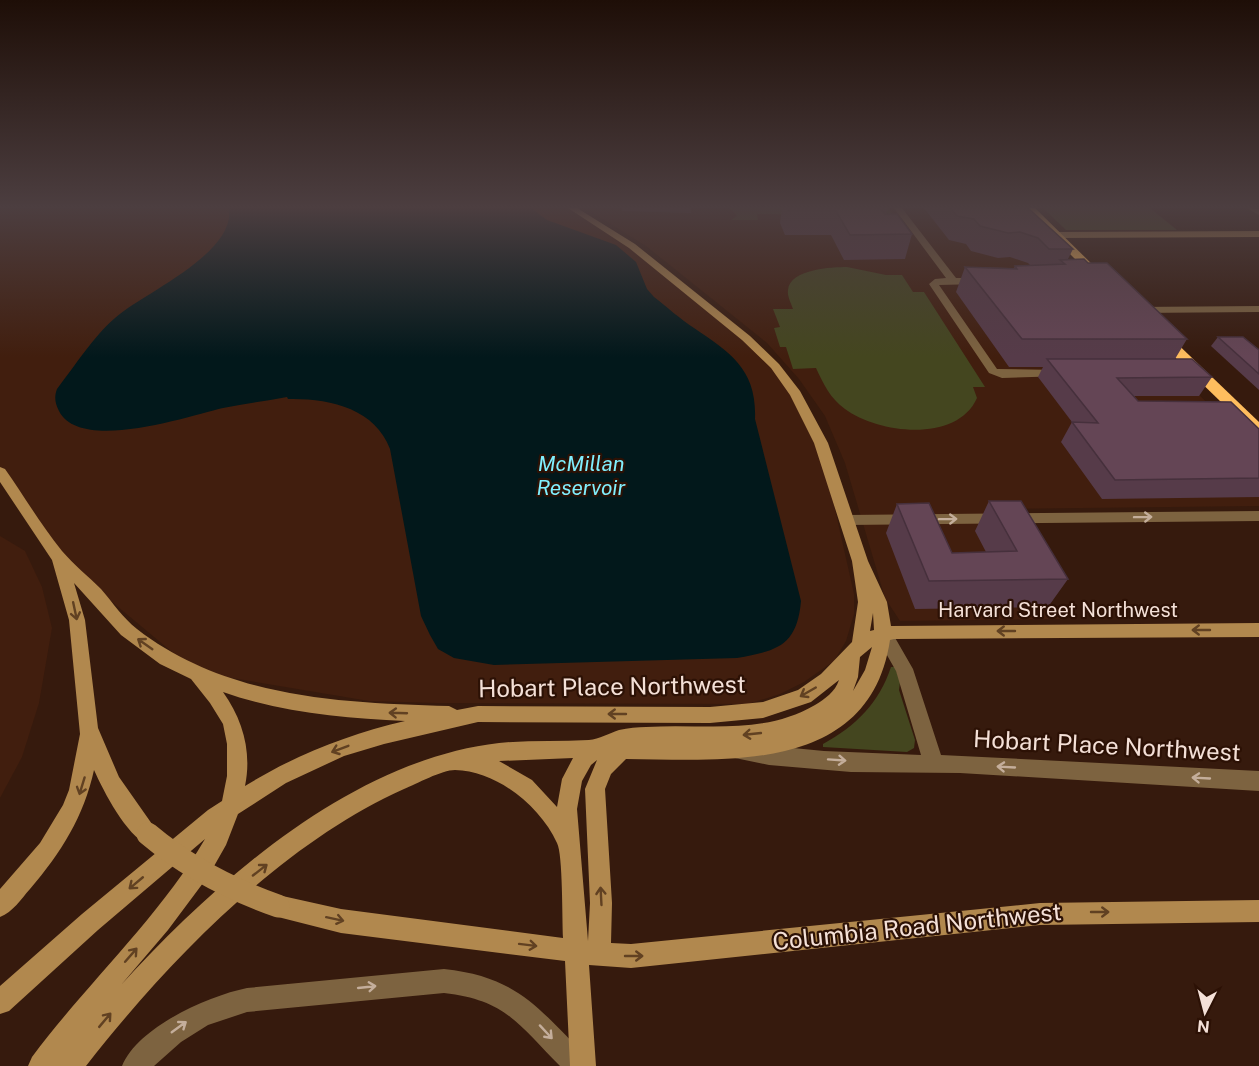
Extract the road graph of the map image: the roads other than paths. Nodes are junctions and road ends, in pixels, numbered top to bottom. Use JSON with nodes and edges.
{"nodes":[{"id":1,"x":648,"y":258,"type":"edge"},
{"id":2,"x":935,"y":258,"type":"edge"},
{"id":3,"x":1080,"y":258,"type":"edge"},
{"id":4,"x":1086,"y":279,"type":"edge"},
{"id":5,"x":987,"y":280,"type":"edge"},
{"id":6,"x":953,"y":281,"type":"junction"},
{"id":7,"x":1106,"y":283,"type":"joint"},
{"id":8,"x":1130,"y":306,"type":"joint"},
{"id":9,"x":1259,"y":309,"type":"edge"},
{"id":10,"x":1178,"y":372,"type":"edge"},
{"id":11,"x":1198,"y":372,"type":"junction"},
{"id":12,"x":1075,"y":374,"type":"edge"},
{"id":13,"x":1245,"y":417,"type":"junction"},
{"id":14,"x":1259,"y":417,"type":"edge"},
{"id":15,"x":1259,"y":431,"type":"edge"},
{"id":16,"x":0,"y":472,"type":"edge"},
{"id":17,"x":1259,"y":516,"type":"edge"},
{"id":18,"x":847,"y":520,"type":"junction"},
{"id":19,"x":57,"y":556,"type":"junction"},
{"id":20,"x":860,"y":561,"type":"junction"},
{"id":21,"x":1259,"y":630,"type":"edge"},
{"id":22,"x":884,"y":634,"type":"junction"},
{"id":23,"x":856,"y":649,"type":"junction"},
{"id":24,"x":196,"y":672,"type":"junction"},
{"id":25,"x":478,"y":714,"type":"junction"},
{"id":26,"x":88,"y":728,"type":"junction"},
{"id":27,"x":592,"y":750,"type":"junction"},
{"id":28,"x":621,"y":750,"type":"junction"},
{"id":29,"x":736,"y":751,"type":"junction"},
{"id":30,"x":449,"y":762,"type":"junction"},
{"id":31,"x":934,"y":765,"type":"junction"},
{"id":32,"x":1259,"y":781,"type":"edge"},
{"id":33,"x":230,"y":806,"type":"junction"},
{"id":34,"x":569,"y":842,"type":"junction"},
{"id":35,"x":0,"y":906,"type":"edge"},
{"id":36,"x":1259,"y":910,"type":"edge"},
{"id":37,"x":588,"y":952,"type":"junction"},
{"id":38,"x":0,"y":1002,"type":"edge"},
{"id":39,"x":41,"y":1066,"type":"edge"},
{"id":40,"x":69,"y":1066,"type":"edge"},
{"id":41,"x":135,"y":1066,"type":"edge"},
{"id":42,"x":578,"y":1066,"type":"edge"},
{"id":43,"x":583,"y":1066,"type":"edge"}],
"edges":[{"from":1,"to":18,"type":"main road"},
{"from":2,"to":6,"type":"street"},
{"from":3,"to":7,"type":"highway"},
{"from":4,"to":7,"type":"street"},
{"from":5,"to":6,"type":"street"},
{"from":6,"to":12,"type":"street"},
{"from":8,"to":9,"type":"street"},
{"from":8,"to":11,"type":"highway"},
{"from":10,"to":11,"type":"street"},
{"from":11,"to":13,"type":"highway"},
{"from":13,"to":14,"type":"street"},
{"from":13,"to":15,"type":"highway"},
{"from":16,"to":19,"type":"main road"},
{"from":18,"to":17,"type":"street","one_way":true},
{"from":18,"to":20,"type":"main road"},
{"from":24,"to":19,"type":"main road","one_way":true},
{"from":19,"to":26,"type":"main road","one_way":true},
{"from":20,"to":22,"type":"main road"},
{"from":20,"to":23,"type":"main road"},
{"from":21,"to":22,"type":"main road","name":"Harvard Street Northwest","one_way":true},
{"from":22,"to":23,"type":"main road","name":"Harvard Street Northwest"},
{"from":22,"to":29,"type":"main road","name":"Hobart Place Northwest"},
{"from":22,"to":31,"type":"street"},
{"from":23,"to":25,"type":"main road","name":"Hobart Place Northwest","one_way":true},
{"from":23,"to":27,"type":"main road","one_way":true},
{"from":25,"to":24,"type":"main road","one_way":true},
{"from":24,"to":33,"type":"main road"},
{"from":25,"to":33,"type":"main road","name":"Hobart Place Northwest","one_way":true},
{"from":26,"to":35,"type":"main road","one_way":true},
{"from":26,"to":37,"type":"main road","name":"Columbia Road Northwest","one_way":true,"bridge":true},
{"from":27,"to":28,"type":"main road","name":"Hobart Place Northwest"},
{"from":27,"to":30,"type":"main road","name":"Hobart Place Northwest"},
{"from":27,"to":34,"type":"main road"},
{"from":28,"to":29,"type":"main road","name":"Hobart Place Northwest"},
{"from":37,"to":28,"type":"main road","one_way":true},
{"from":29,"to":31,"type":"street","name":"Hobart Place Northwest","one_way":true},
{"from":30,"to":34,"type":"main road"},
{"from":40,"to":30,"type":"main road","name":"Hobart Place Northwest","one_way":true},
{"from":32,"to":31,"type":"street","name":"Hobart Place Northwest","one_way":true},
{"from":33,"to":38,"type":"main road","name":"Hobart Place Northwest","one_way":true},
{"from":39,"to":33,"type":"main road","one_way":true},
{"from":34,"to":37,"type":"main road"},
{"from":37,"to":36,"type":"main road","name":"Columbia Road Northwest","one_way":true},
{"from":37,"to":43,"type":"main road"},
{"from":41,"to":42,"type":"street","one_way":true}]}
